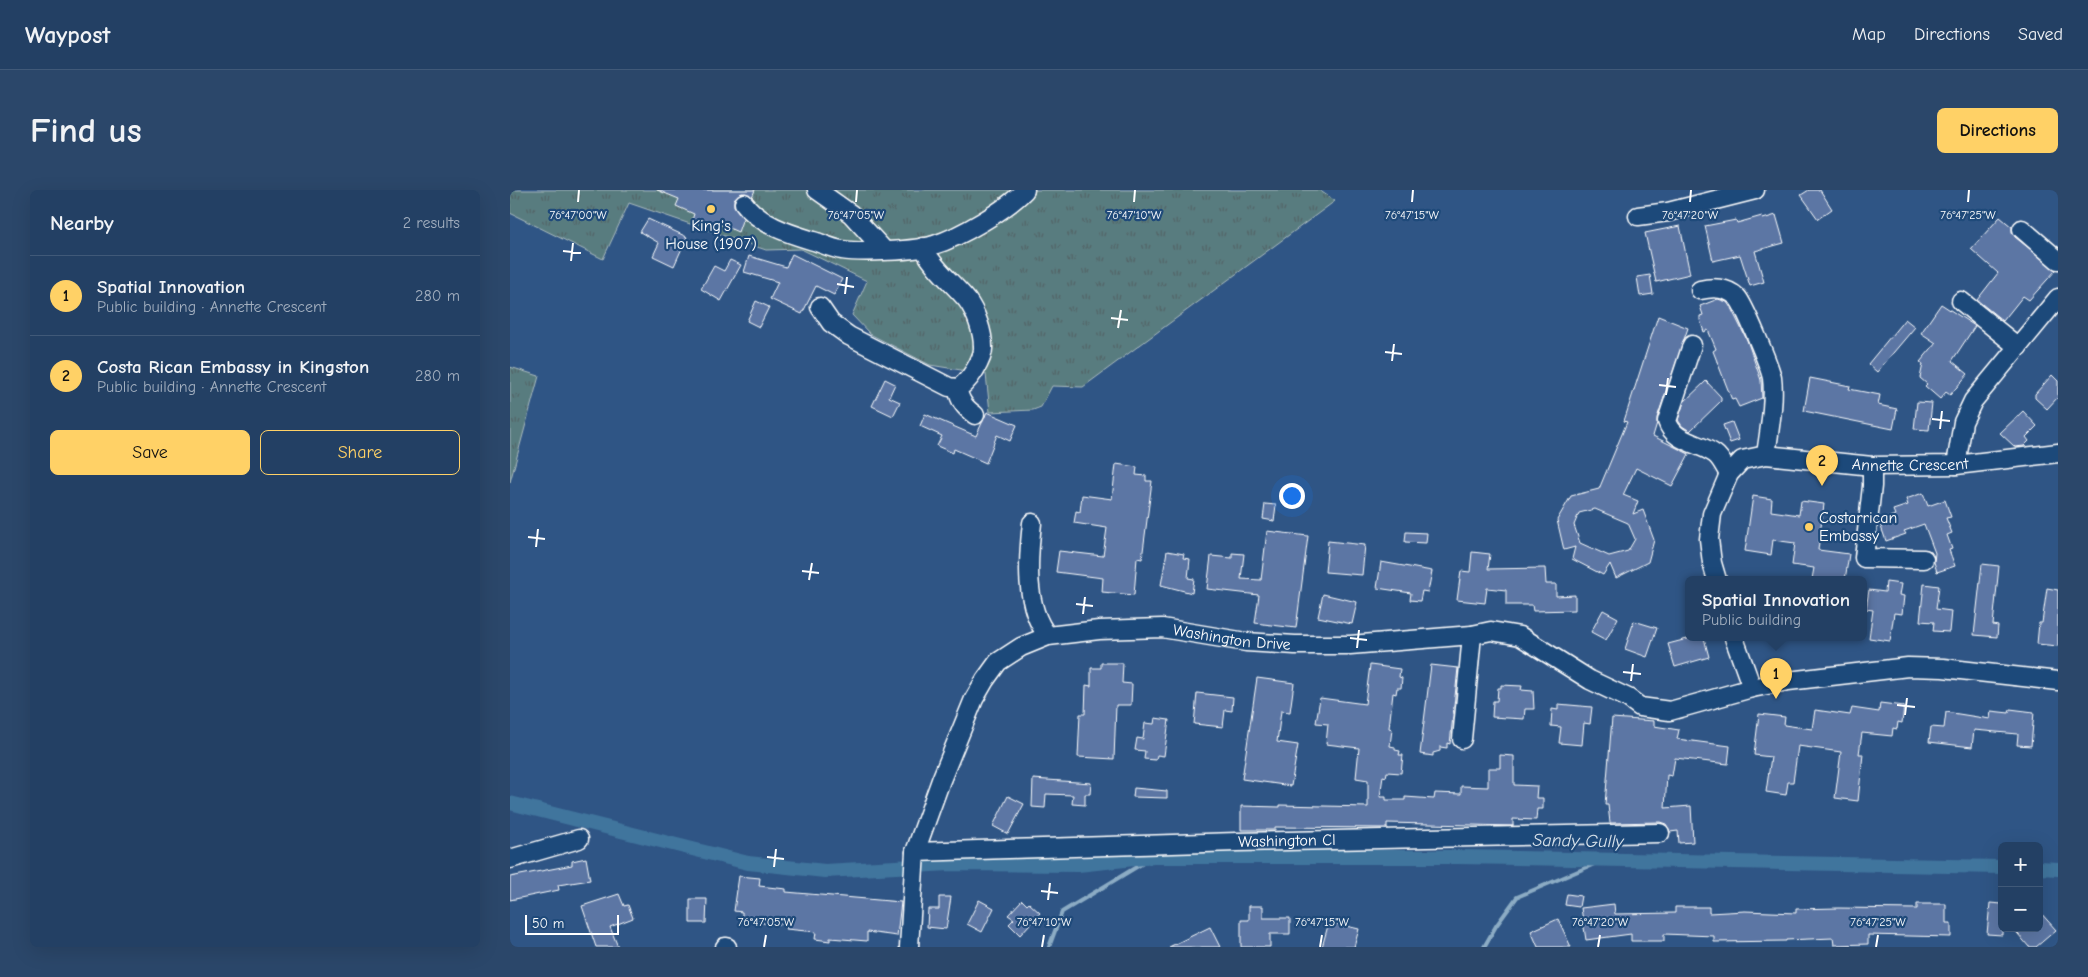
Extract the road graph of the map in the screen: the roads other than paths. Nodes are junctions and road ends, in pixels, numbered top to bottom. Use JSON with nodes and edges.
{"nodes":[{"id":1,"x":817,"y":190,"type":"edge"},
{"id":2,"x":1025,"y":190,"type":"edge"},
{"id":3,"x":1755,"y":190,"type":"edge"},
{"id":4,"x":744,"y":203,"type":"dead end"},
{"id":5,"x":1638,"y":216,"type":"dead end"},
{"id":6,"x":2022,"y":229,"type":"dead end"},
{"id":7,"x":923,"y":247,"type":"junction"},
{"id":8,"x":884,"y":250,"type":"junction"},
{"id":9,"x":2058,"y":260,"type":"edge"},
{"id":10,"x":1700,"y":290,"type":"dead end"},
{"id":11,"x":2058,"y":298,"type":"edge"},
{"id":12,"x":1962,"y":301,"type":"dead end"},
{"id":13,"x":820,"y":307,"type":"dead end"},
{"id":14,"x":1692,"y":345,"type":"dead end"},
{"id":15,"x":2018,"y":347,"type":"junction"},
{"id":16,"x":957,"y":388,"type":"junction"},
{"id":17,"x":975,"y":415,"type":"dead end"},
{"id":18,"x":2058,"y":453,"type":"edge"},
{"id":19,"x":1766,"y":455,"type":"junction"},
{"id":20,"x":1956,"y":465,"type":"junction"},
{"id":21,"x":1872,"y":466,"type":"junction"},
{"id":22,"x":1729,"y":474,"type":"junction"},
{"id":23,"x":1032,"y":523,"type":"dead end"},
{"id":24,"x":1924,"y":559,"type":"dead end"},
{"id":25,"x":1716,"y":576,"type":"edge"},
{"id":26,"x":1472,"y":635,"type":"junction"},
{"id":27,"x":1048,"y":636,"type":"junction"},
{"id":28,"x":1735,"y":641,"type":"edge"},
{"id":29,"x":2058,"y":681,"type":"edge"},
{"id":30,"x":1752,"y":688,"type":"junction"},
{"id":31,"x":1462,"y":739,"type":"dead end"},
{"id":32,"x":1660,"y":833,"type":"dead end"},
{"id":33,"x":579,"y":839,"type":"dead end"},
{"id":34,"x":915,"y":852,"type":"junction"},
{"id":35,"x":510,"y":859,"type":"edge"},
{"id":36,"x":909,"y":947,"type":"edge"}],
"edges":[{"from":1,"to":8,"type":"street"},
{"from":2,"to":7,"type":"street"},
{"from":3,"to":5,"type":"street"},
{"from":4,"to":8,"type":"street"},
{"from":6,"to":9,"type":"street"},
{"from":7,"to":8,"type":"street"},
{"from":7,"to":16,"type":"street"},
{"from":10,"to":19,"type":"street"},
{"from":11,"to":15,"type":"street"},
{"from":12,"to":15,"type":"street"},
{"from":13,"to":16,"type":"street"},
{"from":14,"to":22,"type":"street"},
{"from":15,"to":20,"type":"street"},
{"from":16,"to":17,"type":"street"},
{"from":18,"to":20,"type":"street","name":"Annette Crescent"},
{"from":19,"to":21,"type":"street","name":"Annette Crescent"},
{"from":19,"to":22,"type":"street","name":"Annette Crescent"},
{"from":20,"to":21,"type":"street","name":"Annette Crescent"},
{"from":21,"to":24,"type":"street"},
{"from":22,"to":25,"type":"street","name":"Annette Crescent"},
{"from":23,"to":27,"type":"street"},
{"from":26,"to":27,"type":"street","name":"Washington Drive"},
{"from":26,"to":30,"type":"street","name":"Washington Drive"},
{"from":26,"to":31,"type":"street"},
{"from":27,"to":34,"type":"street","name":"Washington Drive"},
{"from":28,"to":30,"type":"street"},
{"from":29,"to":30,"type":"street"},
{"from":32,"to":34,"type":"street","name":"Washington Cl"},
{"from":33,"to":35,"type":"street"},
{"from":34,"to":36,"type":"street","name":"Washington Drive"}]}
